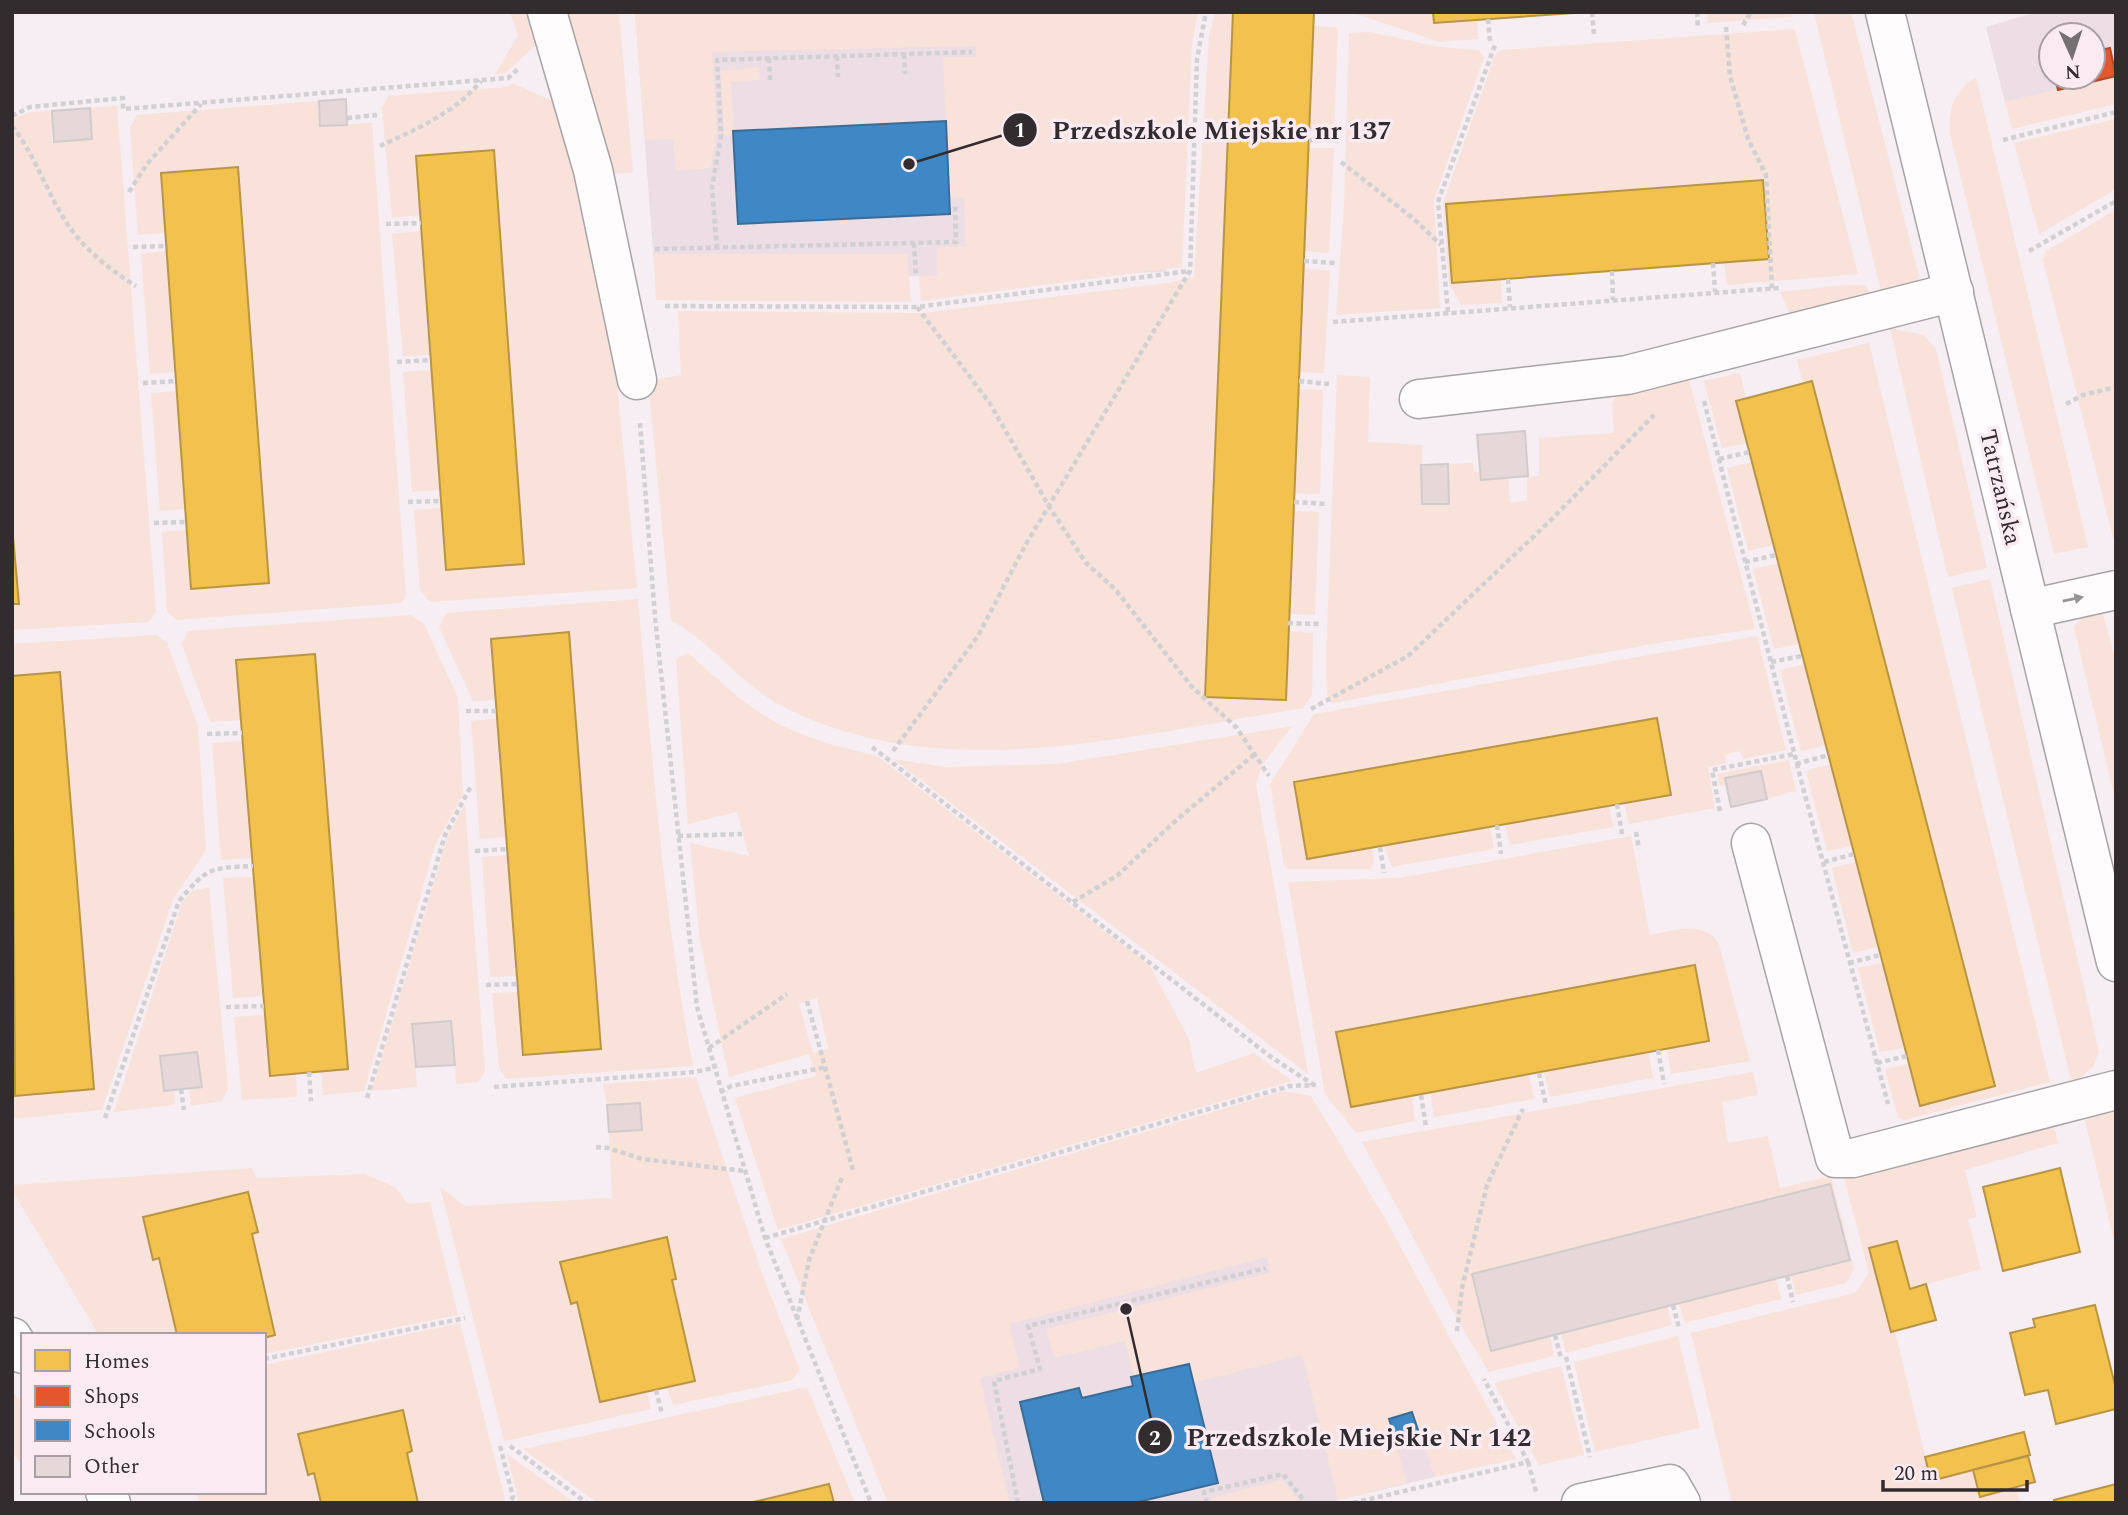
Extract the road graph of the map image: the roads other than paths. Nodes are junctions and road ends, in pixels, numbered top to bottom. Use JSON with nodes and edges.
{"nodes":[{"id":1,"x":1885,"y":12,"type":"edge"},
{"id":2,"x":552,"y":28,"type":"edge"},
{"id":3,"x":1954,"y":292,"type":"junction"},
{"id":4,"x":637,"y":380,"type":"road end"},
{"id":5,"x":1419,"y":399,"type":"dead end"},
{"id":6,"x":2116,"y":590,"type":"edge"},
{"id":7,"x":2030,"y":608,"type":"junction"},
{"id":8,"x":1751,"y":843,"type":"dead end"},
{"id":9,"x":2116,"y":962,"type":"edge"},
{"id":10,"x":2116,"y":1090,"type":"edge"},
{"id":11,"x":1590,"y":1501,"type":"edge"},
{"id":12,"x":1681,"y":1503,"type":"edge"}],
"edges":[{"from":1,"to":3,"type":"street","name":"Tatrzańska"},
{"from":2,"to":4,"type":"street"},
{"from":3,"to":5,"type":"street"},
{"from":3,"to":7,"type":"street","name":"Tatrzańska"},
{"from":7,"to":6,"type":"street","one_way":true},
{"from":7,"to":9,"type":"street","name":"Tatrzańska"},
{"from":8,"to":10,"type":"street"},
{"from":11,"to":12,"type":"street"}]}
